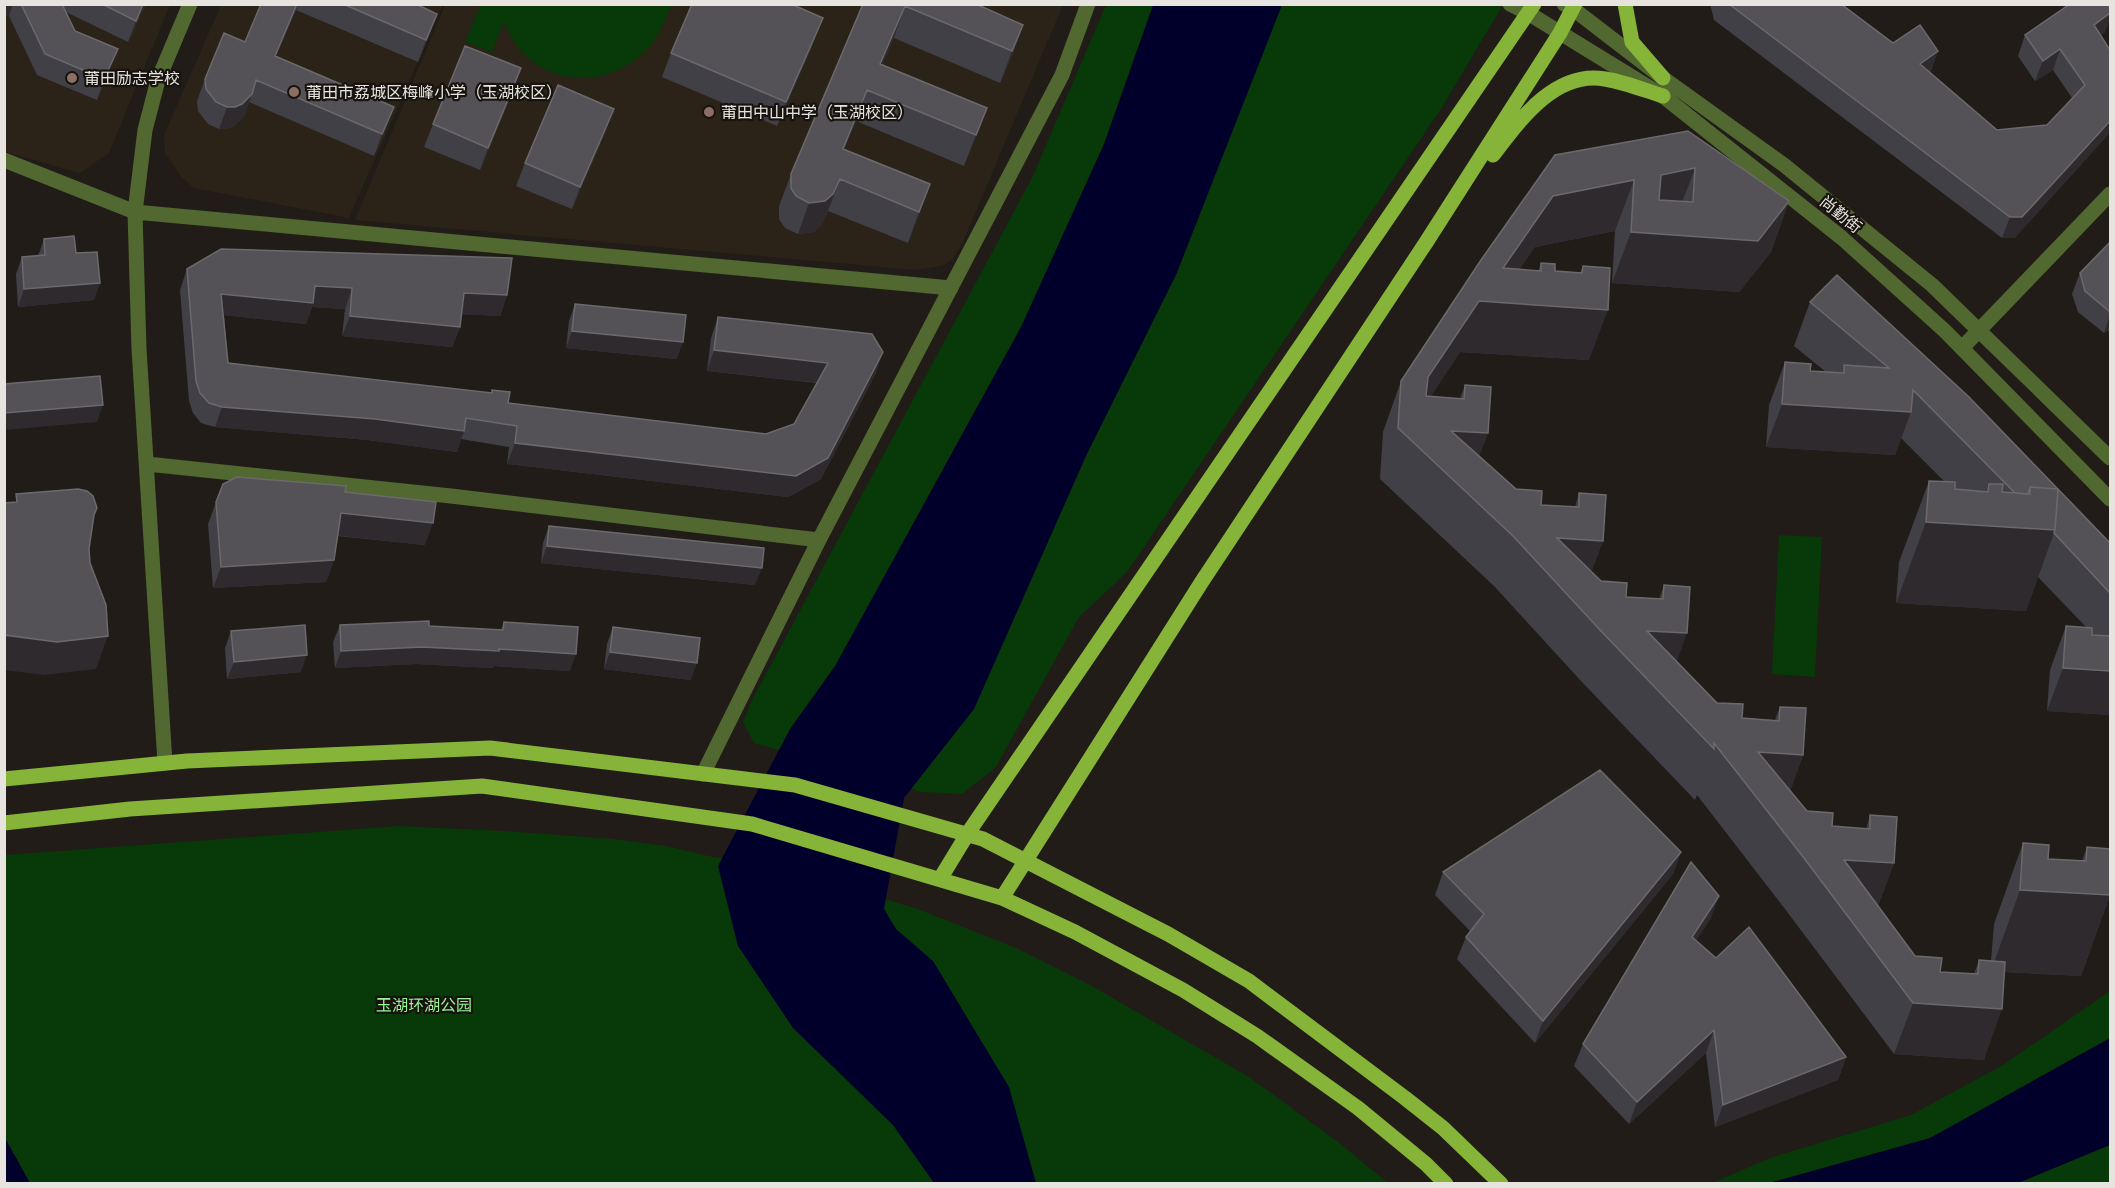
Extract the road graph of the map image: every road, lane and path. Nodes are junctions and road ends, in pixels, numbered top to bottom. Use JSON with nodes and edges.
{"nodes":[{"id":1,"x":190,"y":4,"type":"edge"},
{"id":2,"x":1088,"y":4,"type":"edge"},
{"id":3,"x":1510,"y":4,"type":"edge"},
{"id":4,"x":1624,"y":4,"type":"edge"},
{"id":5,"x":1570,"y":6,"type":"edge"},
{"id":6,"x":1531,"y":9,"type":"edge"},
{"id":7,"x":1560,"y":33,"type":"junction"},
{"id":8,"x":1663,"y":78,"type":"junction"},
{"id":9,"x":1663,"y":96,"type":"junction"},
{"id":10,"x":4,"y":160,"type":"edge"},
{"id":11,"x":2110,"y":195,"type":"edge"},
{"id":12,"x":135,"y":212,"type":"junction"},
{"id":13,"x":1427,"y":241,"type":"junction"},
{"id":14,"x":951,"y":288,"type":"junction"},
{"id":15,"x":1979,"y":332,"type":"junction"},
{"id":16,"x":1962,"y":348,"type":"junction"},
{"id":17,"x":2110,"y":458,"type":"edge"},
{"id":18,"x":147,"y":464,"type":"junction"},
{"id":19,"x":2110,"y":499,"type":"edge"},
{"id":20,"x":819,"y":540,"type":"junction"},
{"id":21,"x":165,"y":763,"type":"junction"},
{"id":22,"x":703,"y":774,"type":"junction"},
{"id":23,"x":4,"y":779,"type":"edge"},
{"id":24,"x":4,"y":823,"type":"edge"},
{"id":25,"x":968,"y":833,"type":"junction"},
{"id":26,"x":1026,"y":862,"type":"junction"},
{"id":27,"x":940,"y":879,"type":"junction"},
{"id":28,"x":1002,"y":898,"type":"junction"},
{"id":29,"x":1446,"y":1184,"type":"edge"},
{"id":30,"x":1502,"y":1184,"type":"edge"}],
"edges":[{"from":1,"to":12,"type":"street"},
{"from":2,"to":14,"type":"street"},
{"from":3,"to":6,"type":"street","name":"尚勤街"},
{"from":4,"to":8,"type":"main road"},
{"from":5,"to":7,"type":"main road"},
{"from":5,"to":8,"type":"street","name":"尚勤街"},
{"from":6,"to":7,"type":"street","name":"尚勤街"},
{"from":6,"to":25,"type":"main road"},
{"from":7,"to":9,"type":"street","name":"尚勤街"},
{"from":7,"to":13,"type":"main road"},
{"from":8,"to":15,"type":"street","name":"尚勤街"},
{"from":9,"to":13,"type":"main road"},
{"from":9,"to":16,"type":"street","name":"尚勤街"},
{"from":10,"to":12,"type":"street"},
{"from":11,"to":15,"type":"street"},
{"from":12,"to":14,"type":"street"},
{"from":12,"to":18,"type":"street"},
{"from":13,"to":26,"type":"main road"},
{"from":14,"to":20,"type":"street"},
{"from":15,"to":16,"type":"street"},
{"from":15,"to":17,"type":"street","name":"尚勤街"},
{"from":16,"to":19,"type":"street","name":"尚勤街"},
{"from":18,"to":20,"type":"street"},
{"from":18,"to":21,"type":"street"},
{"from":20,"to":22,"type":"street"},
{"from":21,"to":22,"type":"main road"},
{"from":21,"to":23,"type":"main road"},
{"from":22,"to":25,"type":"main road"},
{"from":24,"to":27,"type":"main road"},
{"from":25,"to":26,"type":"main road"},
{"from":25,"to":27,"type":"main road"},
{"from":26,"to":28,"type":"main road"},
{"from":26,"to":30,"type":"main road"},
{"from":27,"to":28,"type":"main road"},
{"from":28,"to":29,"type":"main road"}]}
